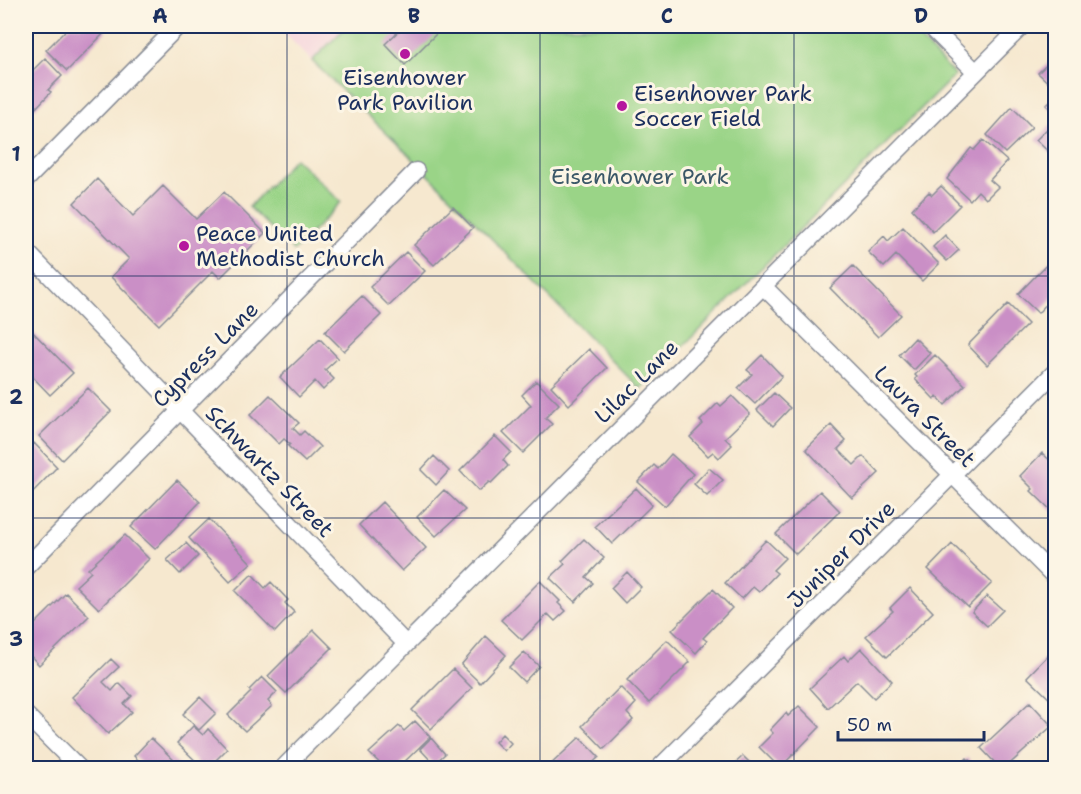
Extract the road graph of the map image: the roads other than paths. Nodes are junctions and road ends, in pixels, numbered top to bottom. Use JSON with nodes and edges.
{"nodes":[{"id":1,"x":178,"y":26,"type":"edge"},
{"id":2,"x":930,"y":26,"type":"edge"},
{"id":3,"x":1022,"y":26,"type":"edge"},
{"id":4,"x":975,"y":72,"type":"junction"},
{"id":5,"x":416,"y":171,"type":"dead end"},
{"id":6,"x":26,"y":180,"type":"edge"},
{"id":7,"x":26,"y":251,"type":"edge"},
{"id":8,"x":763,"y":286,"type":"junction"},
{"id":9,"x":1056,"y":371,"type":"edge"},
{"id":10,"x":180,"y":411,"type":"junction"},
{"id":11,"x":952,"y":474,"type":"junction"},
{"id":12,"x":26,"y":567,"type":"edge"},
{"id":13,"x":1056,"y":578,"type":"edge"},
{"id":14,"x":406,"y":644,"type":"junction"},
{"id":15,"x":26,"y":715,"type":"edge"},
{"id":16,"x":79,"y":768,"type":"edge"},
{"id":17,"x":283,"y":768,"type":"edge"},
{"id":18,"x":659,"y":768,"type":"edge"}],
"edges":[{"from":1,"to":6,"type":"street"},
{"from":2,"to":4,"type":"street"},
{"from":3,"to":4,"type":"street","name":"Lilac Lane"},
{"from":4,"to":8,"type":"street","name":"Lilac Lane"},
{"from":5,"to":10,"type":"street","name":"Cypress Lane"},
{"from":7,"to":10,"type":"street","name":"Schwartz Street"},
{"from":8,"to":11,"type":"street","name":"Laura Street"},
{"from":8,"to":14,"type":"street","name":"Lilac Lane"},
{"from":9,"to":11,"type":"street","name":"Juniper Drive"},
{"from":10,"to":12,"type":"street","name":"Cypress Lane"},
{"from":10,"to":14,"type":"street","name":"Schwartz Street"},
{"from":11,"to":13,"type":"street","name":"Laura Street"},
{"from":11,"to":18,"type":"street","name":"Juniper Drive"},
{"from":14,"to":17,"type":"street","name":"Lilac Lane"},
{"from":15,"to":16,"type":"street"}]}
